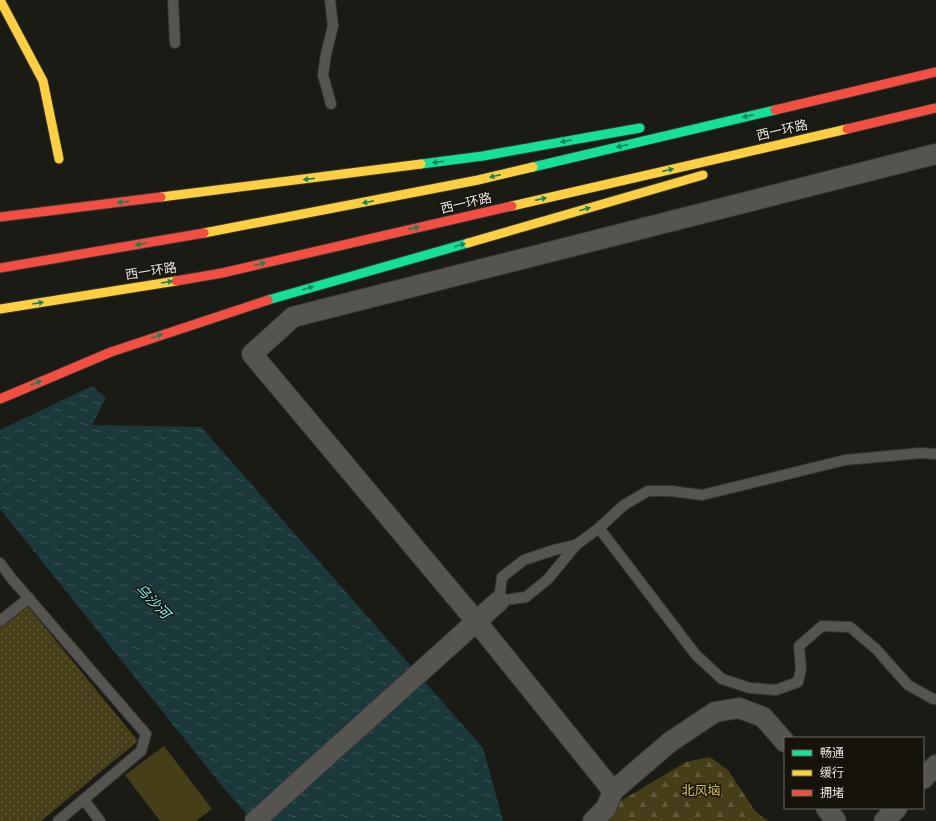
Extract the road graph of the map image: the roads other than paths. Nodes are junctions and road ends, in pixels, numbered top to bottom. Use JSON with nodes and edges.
{"nodes":[{"id":1,"x":0,"y":0,"type":"edge"},
{"id":2,"x":173,"y":0,"type":"edge"},
{"id":3,"x":330,"y":0,"type":"edge"},
{"id":4,"x":175,"y":43,"type":"dead end"},
{"id":5,"x":936,"y":72,"type":"edge"},
{"id":6,"x":908,"y":79,"type":"junction"},
{"id":7,"x":331,"y":104,"type":"dead end"},
{"id":8,"x":936,"y":108,"type":"edge"},
{"id":9,"x":727,"y":112,"type":"dead end"},
{"id":10,"x":905,"y":115,"type":"junction"},
{"id":11,"x":648,"y":126,"type":"dead end"},
{"id":12,"x":936,"y":154,"type":"edge"},
{"id":13,"x":760,"y":158,"type":"dead end"},
{"id":14,"x":59,"y":159,"type":"dead end"},
{"id":15,"x":715,"y":172,"type":"dead end"},
{"id":16,"x":0,"y":217,"type":"edge"},
{"id":17,"x":0,"y":268,"type":"edge"},
{"id":18,"x":0,"y":309,"type":"edge"},
{"id":19,"x":0,"y":399,"type":"edge"},
{"id":20,"x":936,"y":454,"type":"edge"},
{"id":21,"x":599,"y":528,"type":"junction"},
{"id":22,"x":576,"y":545,"type":"junction"},
{"id":23,"x":0,"y":563,"type":"edge"},
{"id":24,"x":29,"y":598,"type":"junction"},
{"id":25,"x":499,"y":601,"type":"junction"},
{"id":26,"x":0,"y":622,"type":"edge"},
{"id":27,"x":476,"y":622,"type":"junction"},
{"id":28,"x":936,"y":699,"type":"edge"},
{"id":29,"x":784,"y":741,"type":"edge"},
{"id":30,"x":936,"y":765,"type":"edge"},
{"id":31,"x":924,"y":778,"type":"edge"},
{"id":32,"x":613,"y":791,"type":"junction"},
{"id":33,"x":84,"y":800,"type":"junction"},
{"id":34,"x":827,"y":809,"type":"edge"},
{"id":35,"x":896,"y":809,"type":"edge"},
{"id":36,"x":58,"y":821,"type":"edge"},
{"id":37,"x":100,"y":821,"type":"edge"},
{"id":38,"x":256,"y":821,"type":"edge"},
{"id":39,"x":592,"y":821,"type":"edge"},
{"id":40,"x":836,"y":821,"type":"edge"},
{"id":41,"x":884,"y":821,"type":"edge"}],
"edges":[{"from":1,"to":14,"type":"main road"},
{"from":2,"to":4,"type":"lane"},
{"from":3,"to":7,"type":"lane"},
{"from":5,"to":6,"type":"main road","name":"西一环路"},
{"from":6,"to":9,"type":"main road"},
{"from":6,"to":17,"type":"main road","name":"西一环路","one_way":true},
{"from":8,"to":10,"type":"main road","name":"西一环路"},
{"from":10,"to":13,"type":"main road"},
{"from":18,"to":10,"type":"main road","name":"西一环路","one_way":true},
{"from":11,"to":16,"type":"main road","one_way":true},
{"from":12,"to":27,"type":"street"},
{"from":19,"to":15,"type":"main road","one_way":true},
{"from":20,"to":21,"type":"lane"},
{"from":21,"to":22,"type":"lane"},
{"from":21,"to":28,"type":"lane"},
{"from":22,"to":25,"type":"lane"},
{"from":22,"to":25,"type":"lane"},
{"from":23,"to":24,"type":"lane"},
{"from":24,"to":26,"type":"lane"},
{"from":24,"to":33,"type":"lane"},
{"from":25,"to":27,"type":"street"},
{"from":27,"to":32,"type":"street"},
{"from":27,"to":38,"type":"street"},
{"from":29,"to":32,"type":"street"},
{"from":30,"to":31,"type":"street"},
{"from":32,"to":39,"type":"street"},
{"from":33,"to":36,"type":"lane"},
{"from":33,"to":37,"type":"lane"},
{"from":34,"to":40,"type":"street"},
{"from":35,"to":41,"type":"street"}]}
